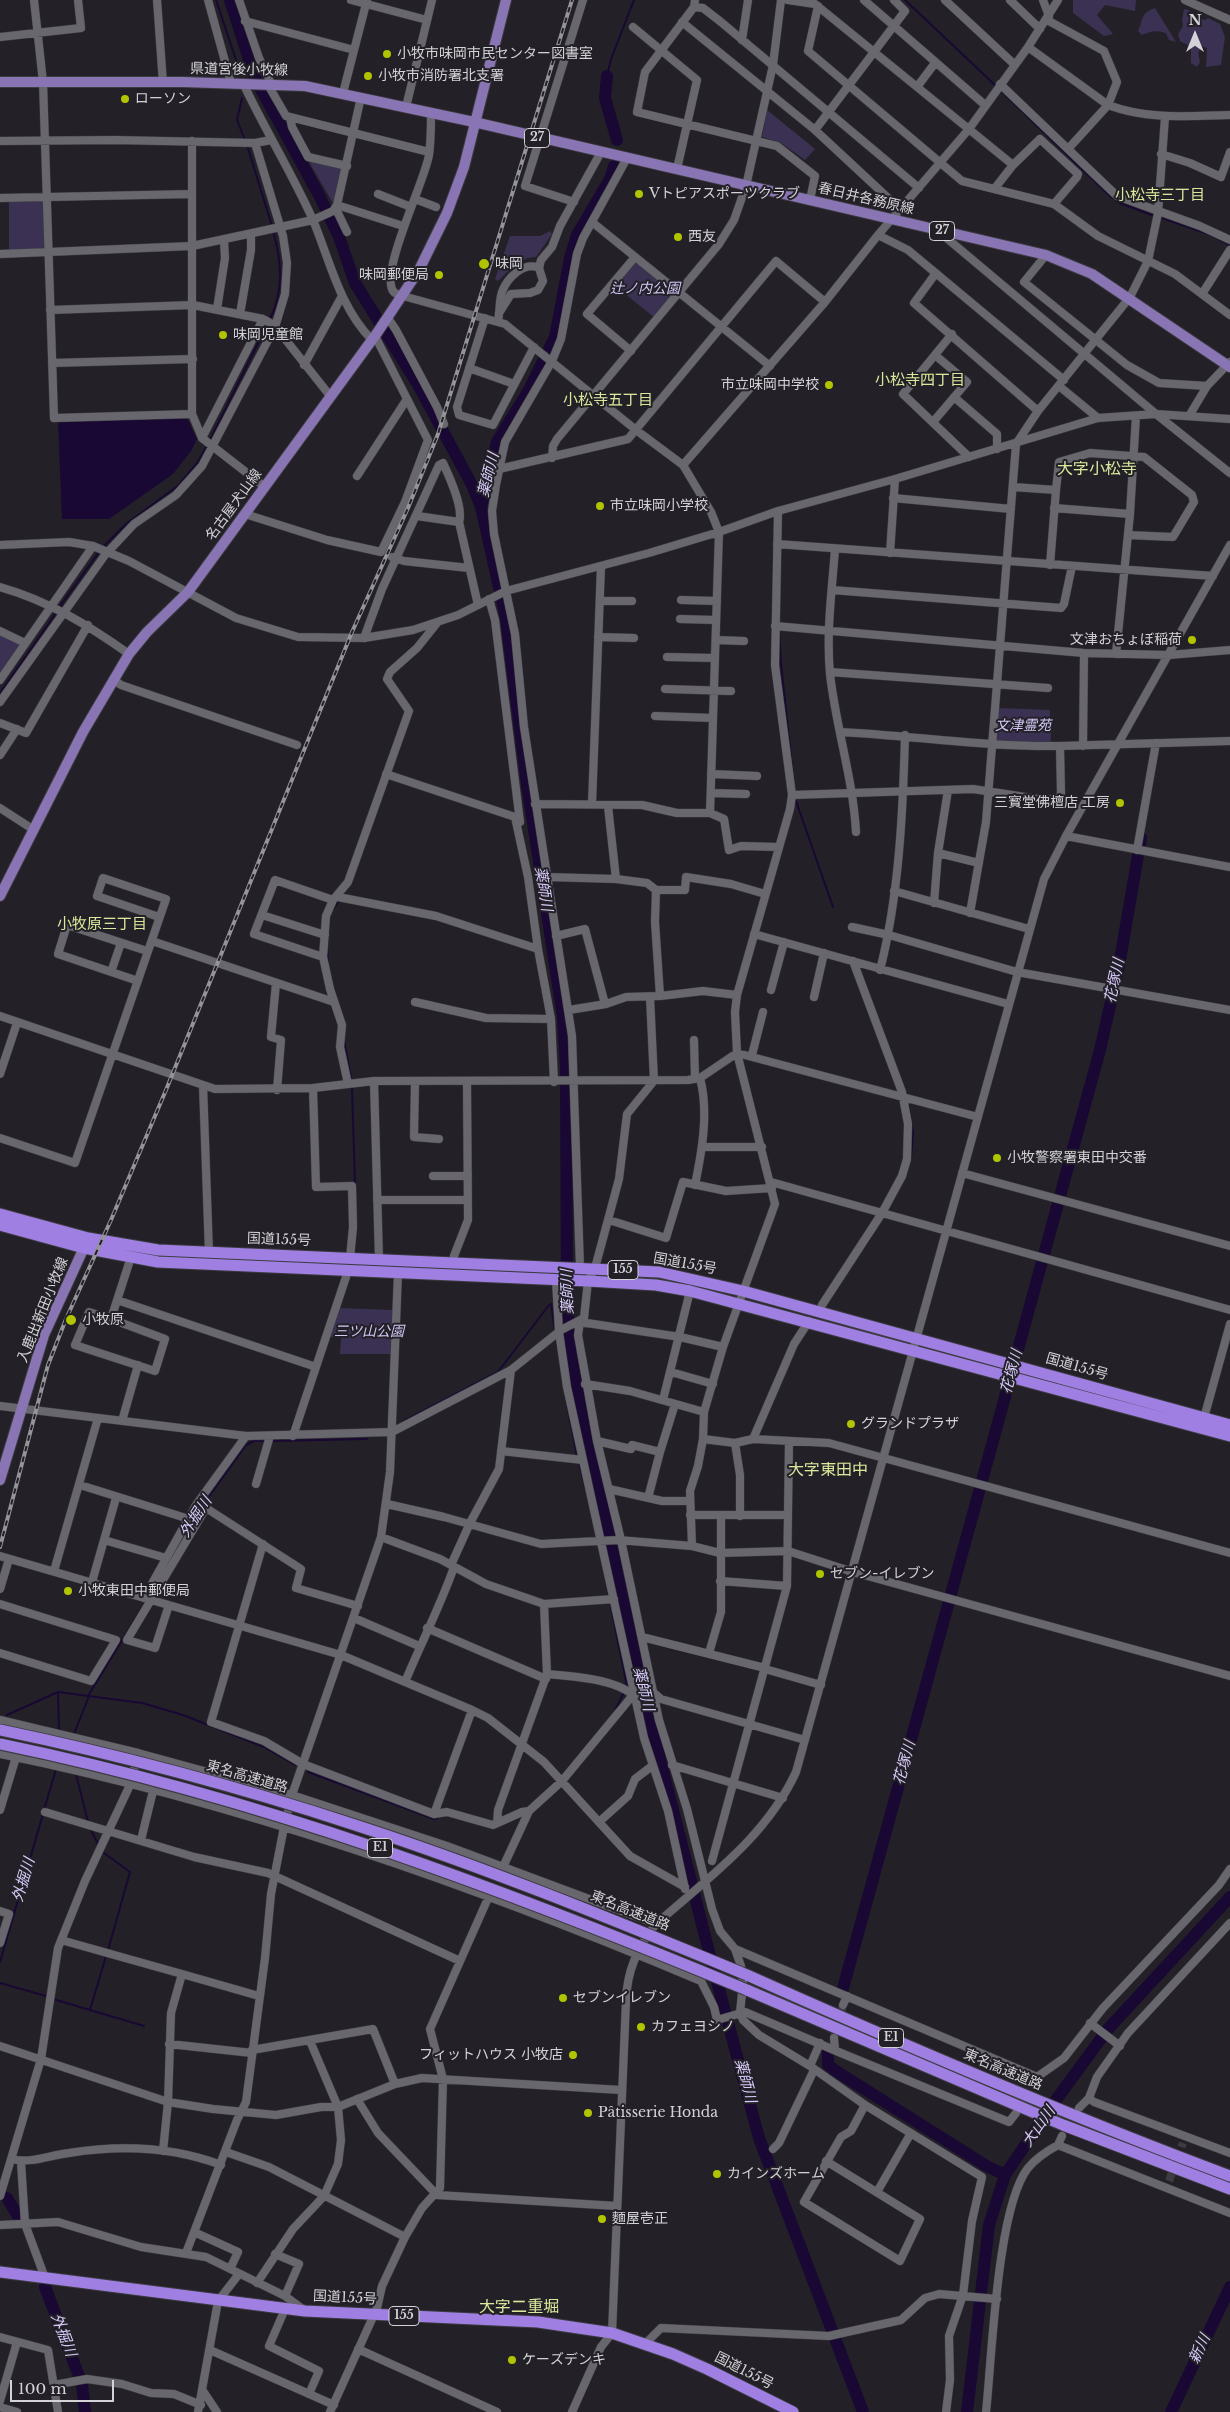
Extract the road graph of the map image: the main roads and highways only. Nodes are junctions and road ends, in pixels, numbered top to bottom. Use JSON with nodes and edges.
{"nodes":[{"id":1,"x":506,"y":0,"type":"edge"},
{"id":2,"x":0,"y":82,"type":"edge"},
{"id":3,"x":474,"y":122,"type":"junction"},
{"id":4,"x":1229,"y":364,"type":"edge"},
{"id":5,"x":0,"y":896,"type":"edge"},
{"id":6,"x":0,"y":1214,"type":"edge"},
{"id":7,"x":0,"y":1225,"type":"edge"},
{"id":8,"x":86,"y":1243,"type":"junction"},
{"id":9,"x":1230,"y":1425,"type":"edge"},
{"id":10,"x":1230,"y":1436,"type":"edge"},
{"id":11,"x":0,"y":1480,"type":"edge"},
{"id":12,"x":0,"y":1730,"type":"edge"},
{"id":13,"x":0,"y":1744,"type":"edge"},
{"id":14,"x":1230,"y":2176,"type":"edge"},
{"id":15,"x":1230,"y":2189,"type":"edge"},
{"id":16,"x":0,"y":2272,"type":"edge"},
{"id":17,"x":792,"y":2412,"type":"edge"}],
"edges":[{"from":1,"to":3,"type":"main road"},
{"from":2,"to":3,"type":"main road","name":"県道宮後小牧線"},
{"from":3,"to":4,"type":"main road","name":"春日井各務原線","number":"27"},
{"from":3,"to":5,"type":"main road","name":"名古屋犬山線"},
{"from":6,"to":8,"type":"highway","name":"国道155号","number":"155"},
{"from":7,"to":8,"type":"highway","name":"国道155号","number":"155"},
{"from":8,"to":9,"type":"highway","name":"国道155号","number":"155"},
{"from":8,"to":10,"type":"highway","name":"国道155号","number":"155"},
{"from":8,"to":11,"type":"main road","name":"入鹿出新田小牧線"},
{"from":12,"to":14,"type":"highway","name":"東名高速道路","number":"E1","bridge":true},
{"from":13,"to":15,"type":"highway","name":"東名高速道路","number":"E1","bridge":true},
{"from":16,"to":17,"type":"highway","name":"国道155号","number":"155"}]}
